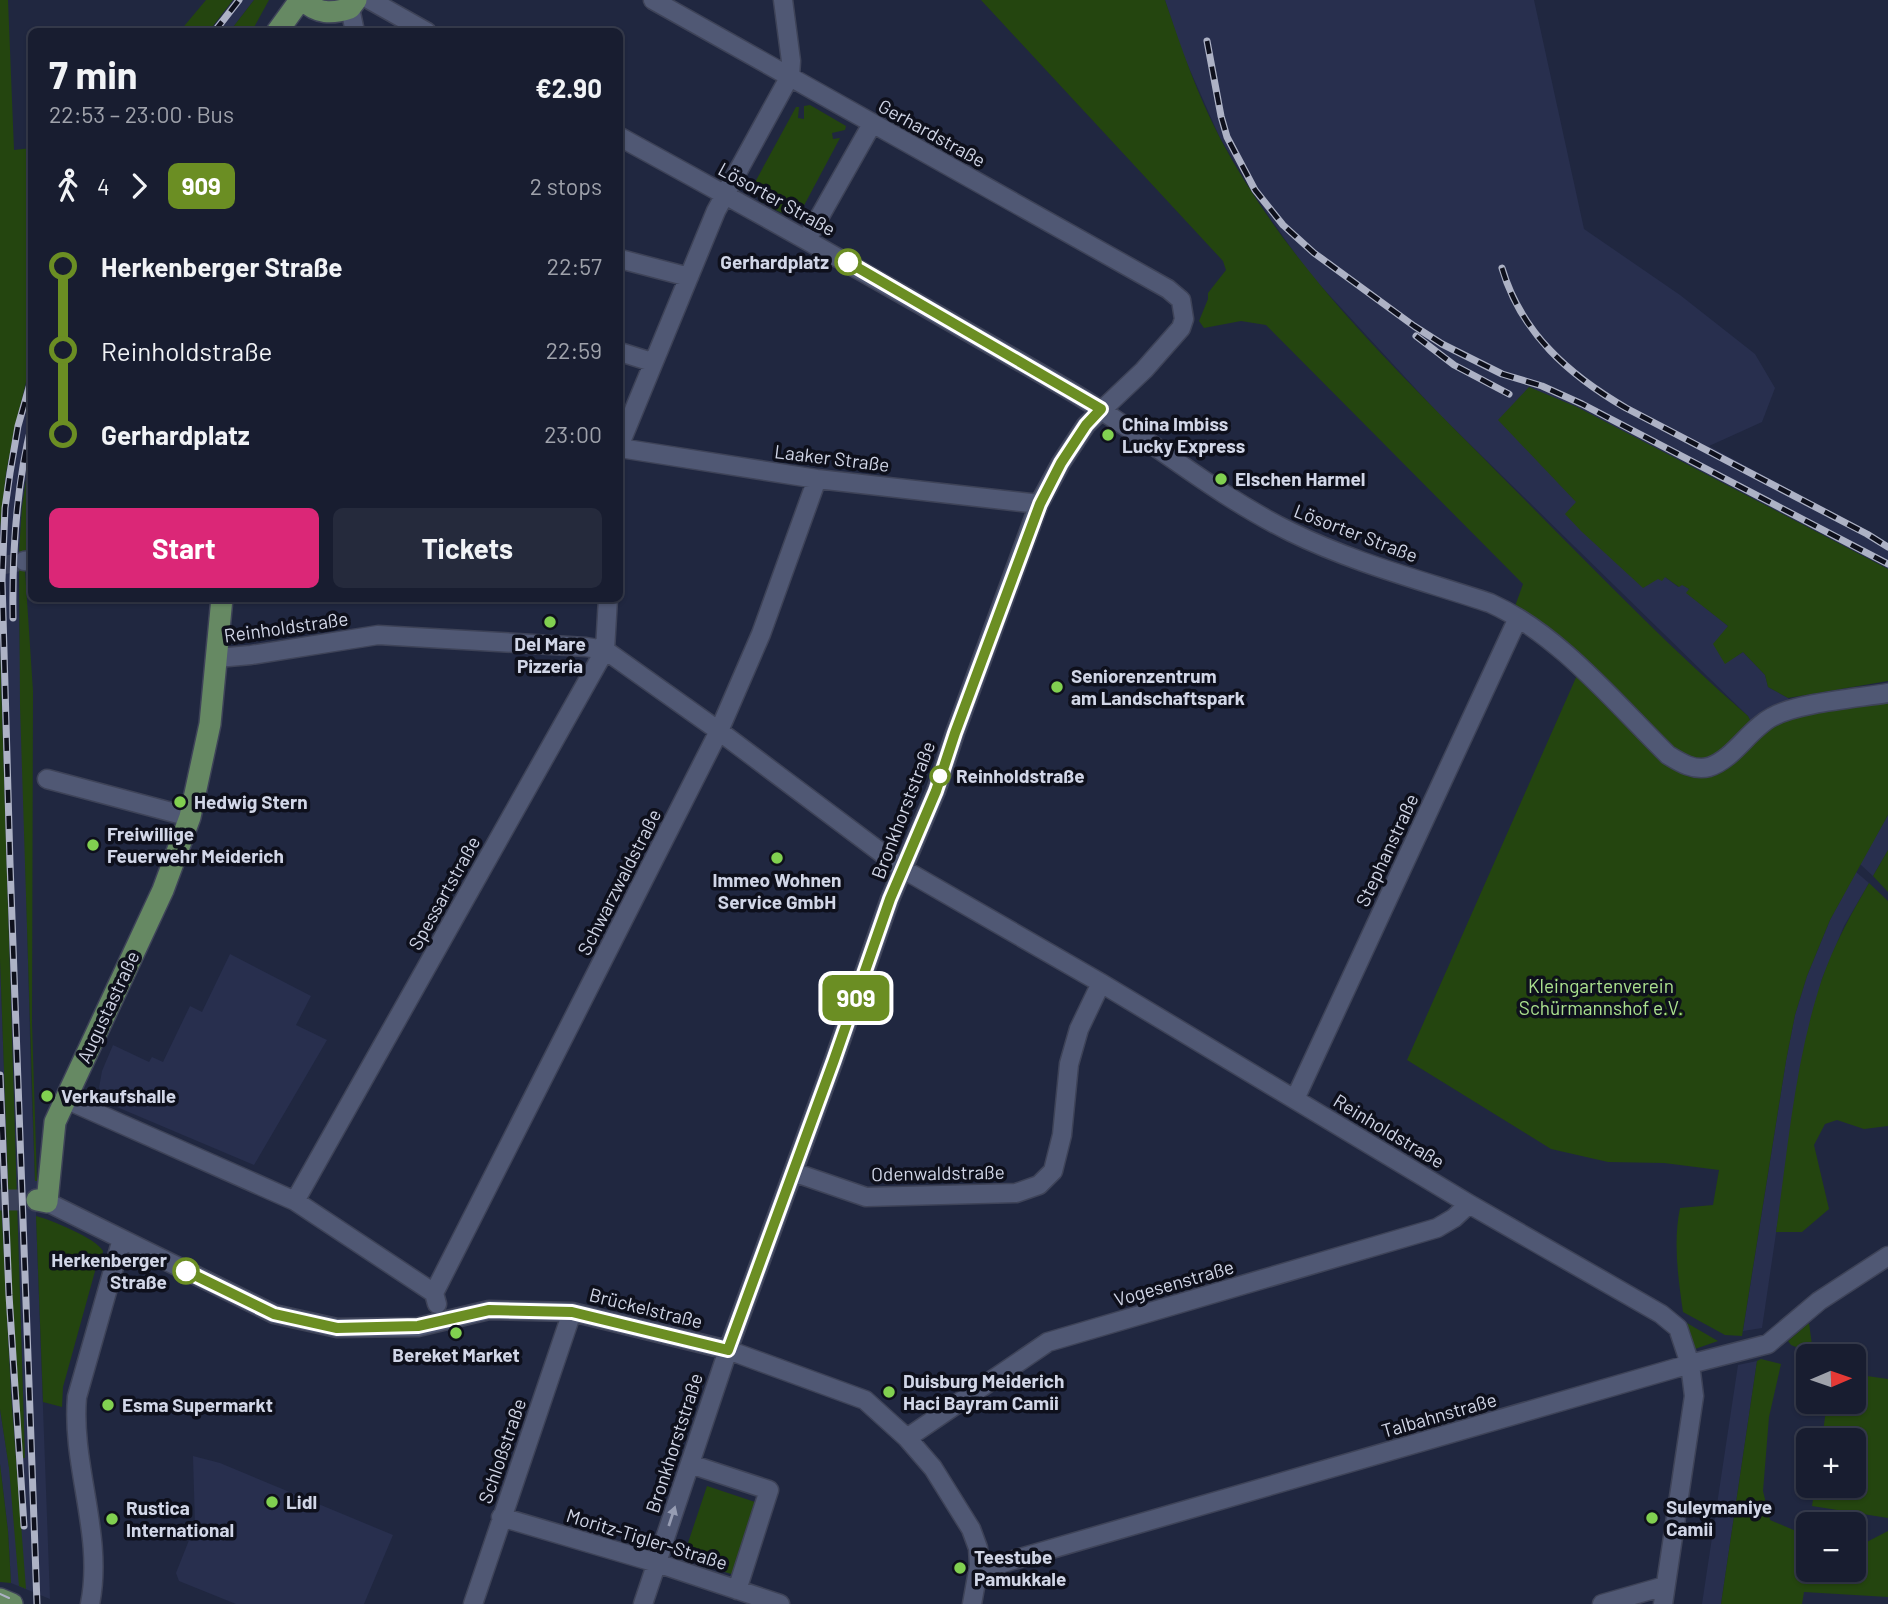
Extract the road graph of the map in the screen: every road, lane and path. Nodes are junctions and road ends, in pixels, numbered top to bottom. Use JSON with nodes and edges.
{"nodes":[{"id":1,"x":302,"y":0,"type":"edge"},
{"id":2,"x":653,"y":0,"type":"edge"},
{"id":3,"x":783,"y":0,"type":"edge"},
{"id":4,"x":359,"y":3,"type":"edge"},
{"id":5,"x":280,"y":28,"type":"edge"},
{"id":6,"x":356,"y":28,"type":"edge"},
{"id":7,"x":418,"y":28,"type":"edge"},
{"id":8,"x":790,"y":76,"type":"junction"},
{"id":9,"x":872,"y":124,"type":"junction"},
{"id":10,"x":623,"y":139,"type":"edge"},
{"id":11,"x":724,"y":194,"type":"junction"},
{"id":12,"x":807,"y":239,"type":"junction"},
{"id":13,"x":623,"y":260,"type":"edge"},
{"id":14,"x":689,"y":277,"type":"junction"},
{"id":15,"x":1183,"y":309,"type":"joint"},
{"id":16,"x":623,"y":353,"type":"edge"},
{"id":17,"x":652,"y":362,"type":"junction"},
{"id":18,"x":1101,"y":409,"type":"junction"},
{"id":19,"x":623,"y":438,"type":"edge"},
{"id":20,"x":623,"y":447,"type":"edge"},
{"id":21,"x":817,"y":479,"type":"junction"},
{"id":22,"x":1040,"y":504,"type":"junction"},
{"id":23,"x":222,"y":602,"type":"edge"},
{"id":24,"x":608,"y":602,"type":"edge"},
{"id":25,"x":1518,"y":618,"type":"junction"},
{"id":26,"x":605,"y":650,"type":"junction"},
{"id":27,"x":217,"y":657,"type":"junction"},
{"id":28,"x":1888,"y":693,"type":"edge"},
{"id":29,"x":719,"y":731,"type":"junction"},
{"id":30,"x":47,"y":779,"type":"dead end"},
{"id":31,"x":190,"y":817,"type":"junction"},
{"id":32,"x":903,"y":869,"type":"junction"},
{"id":33,"x":1101,"y":983,"type":"junction"},
{"id":34,"x":65,"y":1099,"type":"junction"},
{"id":35,"x":1296,"y":1100,"type":"junction"},
{"id":36,"x":793,"y":1172,"type":"junction"},
{"id":37,"x":42,"y":1201,"type":"joint"},
{"id":38,"x":295,"y":1201,"type":"junction"},
{"id":39,"x":1469,"y":1204,"type":"junction"},
{"id":40,"x":122,"y":1239,"type":"junction"},
{"id":41,"x":1888,"y":1256,"type":"edge"},
{"id":42,"x":434,"y":1293,"type":"junction"},
{"id":43,"x":572,"y":1312,"type":"junction"},
{"id":44,"x":441,"y":1320,"type":"junction"},
{"id":45,"x":728,"y":1350,"type":"junction"},
{"id":46,"x":1690,"y":1364,"type":"junction"},
{"id":47,"x":907,"y":1438,"type":"junction"},
{"id":48,"x":690,"y":1464,"type":"junction"},
{"id":49,"x":501,"y":1517,"type":"junction"},
{"id":50,"x":657,"y":1563,"type":"junction"},
{"id":51,"x":979,"y":1564,"type":"junction"},
{"id":52,"x":1665,"y":1586,"type":"junction"},
{"id":53,"x":737,"y":1590,"type":"junction"},
{"id":54,"x":0,"y":1599,"type":"edge"},
{"id":55,"x":12,"y":1604,"type":"edge"},
{"id":56,"x":90,"y":1604,"type":"edge"},
{"id":57,"x":473,"y":1604,"type":"edge"},
{"id":58,"x":643,"y":1604,"type":"edge"},
{"id":59,"x":780,"y":1604,"type":"edge"},
{"id":60,"x":972,"y":1604,"type":"edge"},
{"id":61,"x":1602,"y":1604,"type":"edge"},
{"id":62,"x":1663,"y":1604,"type":"edge"}],
"edges":[{"from":1,"to":4,"type":"main road"},
{"from":1,"to":5,"type":"main road"},
{"from":2,"to":8,"type":"street","name":"Gerhardstraße"},
{"from":3,"to":8,"type":"street"},
{"from":4,"to":6,"type":"street"},
{"from":4,"to":7,"type":"street"},
{"from":8,"to":9,"type":"street","name":"Gerhardstraße"},
{"from":8,"to":11,"type":"street"},
{"from":9,"to":12,"type":"street"},
{"from":9,"to":15,"type":"street","name":"Gerhardstraße"},
{"from":10,"to":11,"type":"street","name":"Lösorter Straße"},
{"from":11,"to":12,"type":"street","name":"Lösorter Straße"},
{"from":11,"to":14,"type":"street"},
{"from":12,"to":18,"type":"street","name":"Lösorter Straße"},
{"from":13,"to":14,"type":"street"},
{"from":14,"to":17,"type":"street"},
{"from":15,"to":18,"type":"street","name":"Bronkhorststraße"},
{"from":16,"to":17,"type":"street"},
{"from":17,"to":19,"type":"street"},
{"from":18,"to":22,"type":"street","name":"Bronkhorststraße"},
{"from":18,"to":25,"type":"street","name":"Lösorter Straße"},
{"from":20,"to":21,"type":"street","name":"Laaker Straße"},
{"from":21,"to":22,"type":"street","name":"Laaker Straße"},
{"from":21,"to":29,"type":"street","name":"Schwarzwaldstraße"},
{"from":22,"to":32,"type":"street","name":"Bronkhorststraße"},
{"from":23,"to":27,"type":"main road","name":"Augustastraße"},
{"from":24,"to":26,"type":"street","name":"Spessartstraße"},
{"from":25,"to":28,"type":"street","name":"Lösorter Straße"},
{"from":25,"to":35,"type":"street","name":"Stephanstraße"},
{"from":26,"to":27,"type":"street","name":"Reinholdstraße"},
{"from":26,"to":29,"type":"street","name":"Reinholdstraße"},
{"from":26,"to":38,"type":"street","name":"Spessartstraße"},
{"from":27,"to":31,"type":"main road","name":"Augustastraße"},
{"from":29,"to":32,"type":"street","name":"Reinholdstraße"},
{"from":29,"to":42,"type":"street","name":"Schwarzwaldstraße"},
{"from":30,"to":31,"type":"street"},
{"from":31,"to":34,"type":"main road","name":"Augustastraße"},
{"from":32,"to":33,"type":"street","name":"Reinholdstraße"},
{"from":32,"to":36,"type":"street","name":"Bronkhorststraße"},
{"from":33,"to":35,"type":"street","name":"Reinholdstraße"},
{"from":33,"to":36,"type":"street","name":"Odenwaldstraße"},
{"from":34,"to":37,"type":"main road","name":"Augustastraße"},
{"from":34,"to":38,"type":"street"},
{"from":35,"to":39,"type":"street","name":"Reinholdstraße"},
{"from":36,"to":45,"type":"street","name":"Bronkhorststraße"},
{"from":37,"to":40,"type":"street","name":"Brückelstraße"},
{"from":38,"to":42,"type":"street"},
{"from":39,"to":46,"type":"street","name":"Reinholdstraße"},
{"from":39,"to":47,"type":"street","name":"Vogesenstraße"},
{"from":40,"to":44,"type":"street","name":"Brückelstraße"},
{"from":40,"to":56,"type":"street"},
{"from":41,"to":46,"type":"street","name":"Talbahnstraße"},
{"from":42,"to":44,"type":"street"},
{"from":43,"to":44,"type":"street","name":"Brückelstraße"},
{"from":43,"to":45,"type":"street","name":"Brückelstraße"},
{"from":43,"to":49,"type":"street","name":"Schloßstraße"},
{"from":45,"to":47,"type":"street","name":"Brückelstraße"},
{"from":45,"to":48,"type":"street","name":"Bronkhorststraße"},
{"from":46,"to":51,"type":"street","name":"Talbahnstraße"},
{"from":46,"to":52,"type":"street","name":"Reinholdstraße"},
{"from":47,"to":51,"type":"street","name":"Brückelstraße"},
{"from":50,"to":48,"type":"street","name":"Bronkhorststraße","one_way":true},
{"from":48,"to":53,"type":"street"},
{"from":49,"to":50,"type":"street","name":"Moritz-Tigler-Straße"},
{"from":49,"to":57,"type":"street","name":"Schloßstraße"},
{"from":50,"to":53,"type":"street","name":"Moritz-Tigler-Straße"},
{"from":50,"to":58,"type":"street","name":"Bronkhorststraße"},
{"from":51,"to":60,"type":"street","name":"Brückelstraße"},
{"from":52,"to":61,"type":"street"},
{"from":52,"to":62,"type":"street","name":"Reinholdstraße"},
{"from":53,"to":59,"type":"street","name":"Moritz-Tigler-Straße"},
{"from":54,"to":55,"type":"main road"}]}
